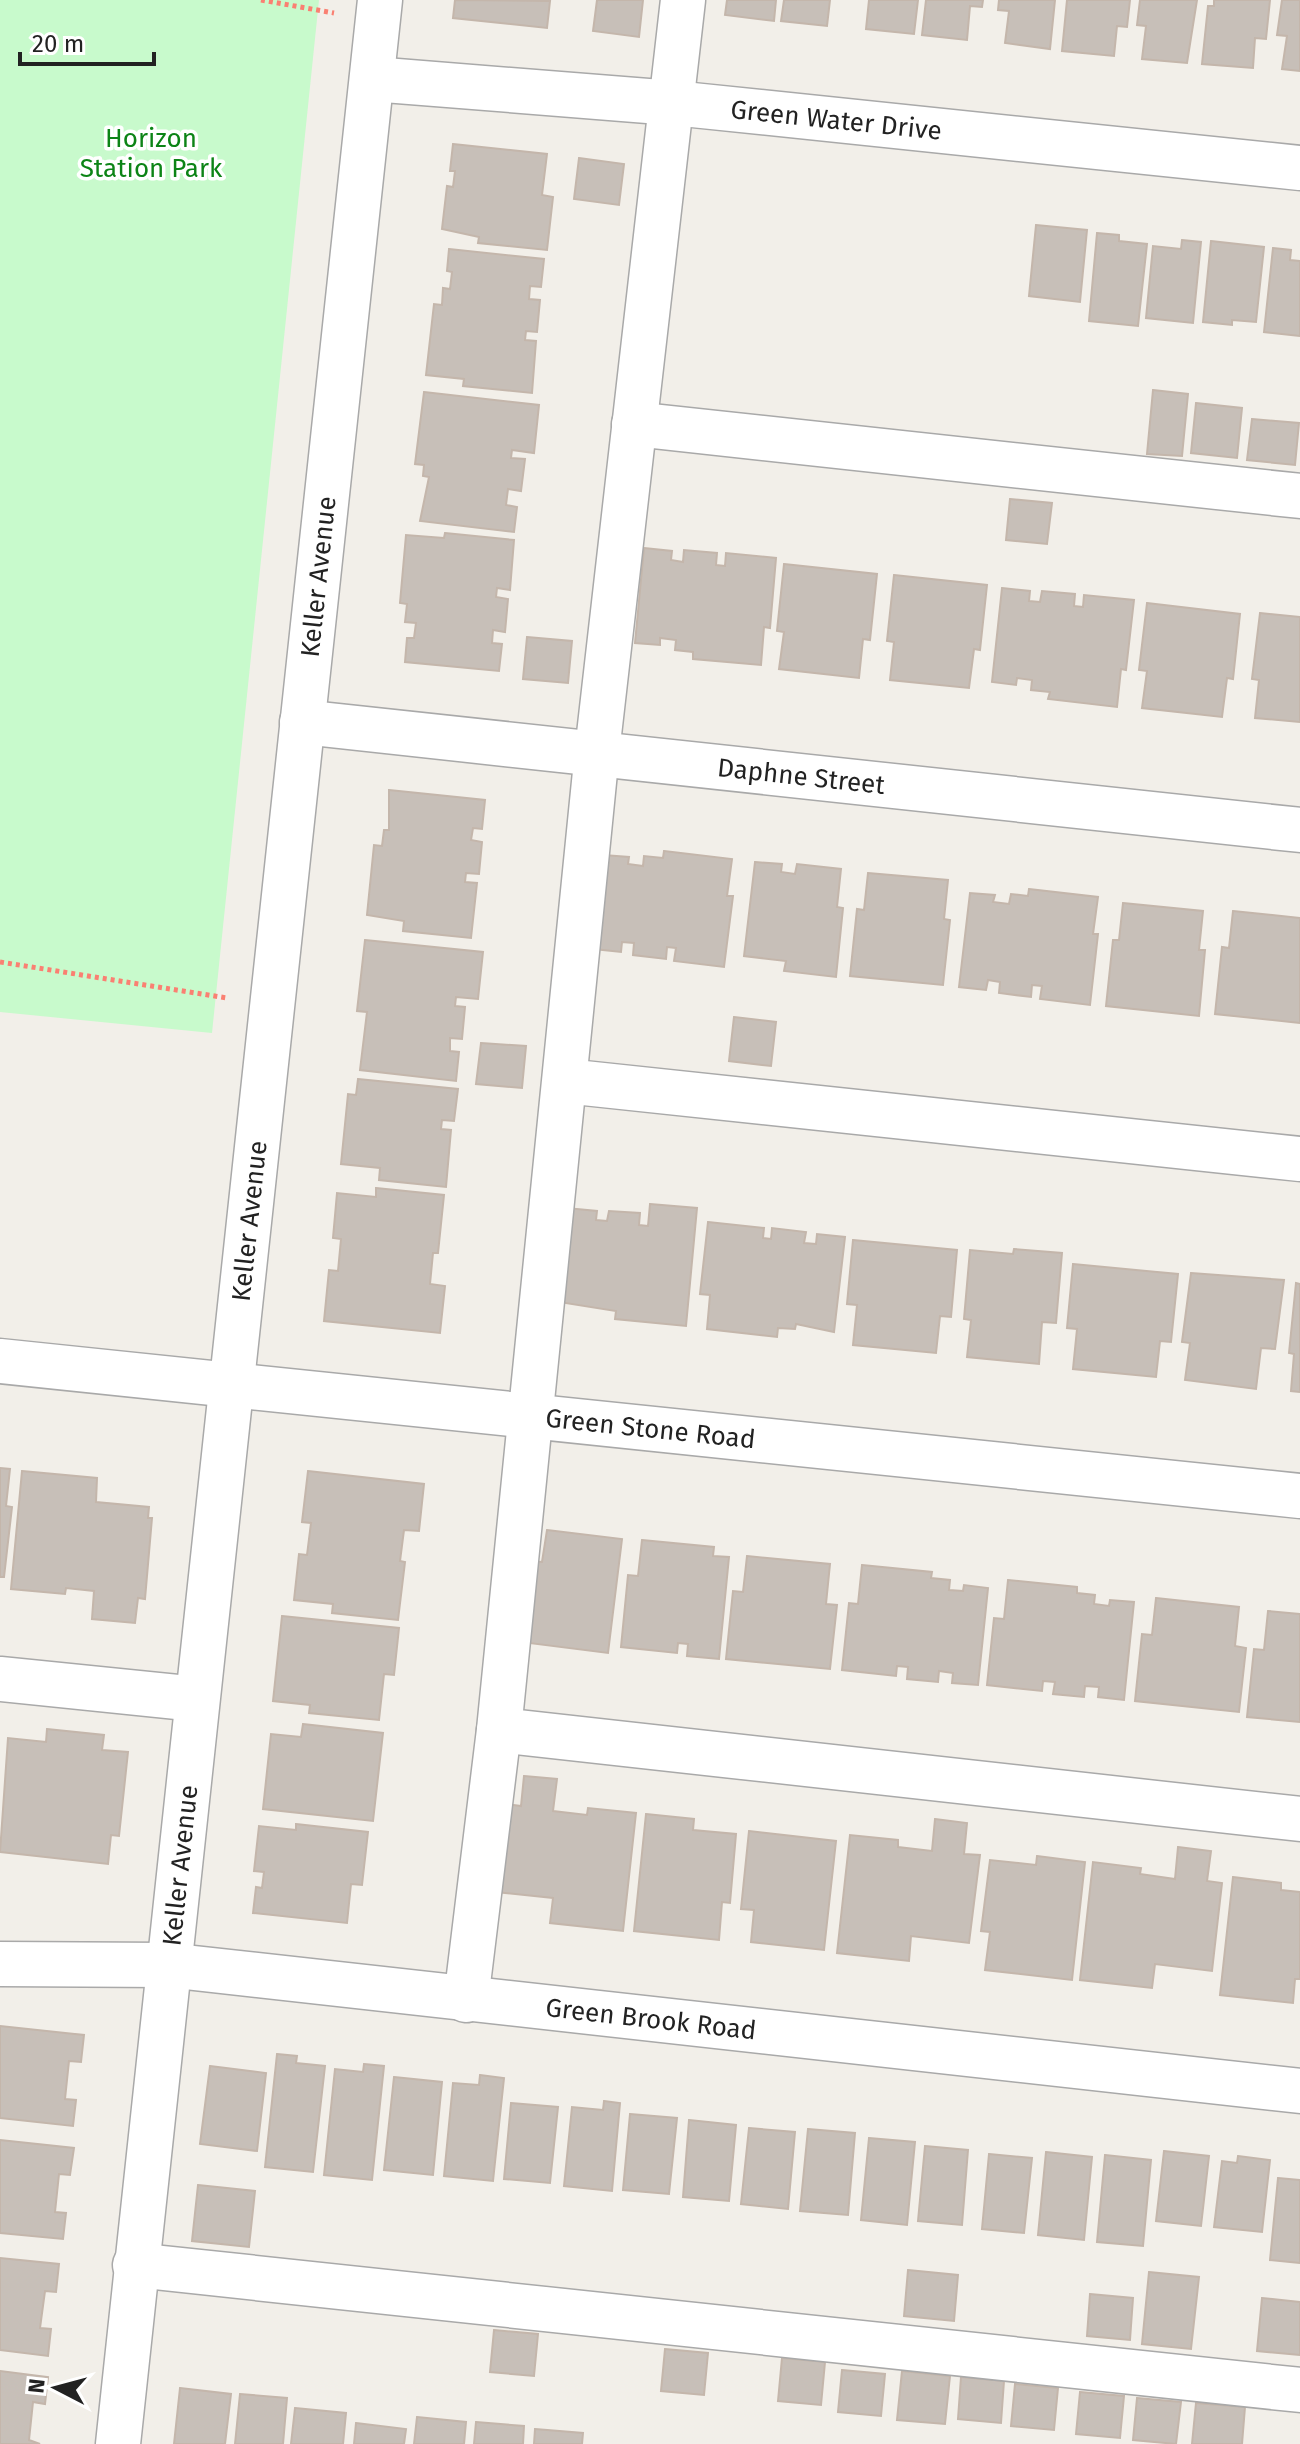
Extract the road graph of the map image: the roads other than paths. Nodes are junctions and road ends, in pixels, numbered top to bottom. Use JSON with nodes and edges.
{"nodes":[{"id":1,"x":683,"y":0,"type":"edge"},
{"id":2,"x":380,"y":9,"type":"edge"},
{"id":3,"x":372,"y":79,"type":"junction"},
{"id":4,"x":673,"y":103,"type":"junction"},
{"id":5,"x":1300,"y":168,"type":"edge"},
{"id":6,"x":634,"y":424,"type":"junction"},
{"id":7,"x":1300,"y":496,"type":"edge"},
{"id":8,"x":302,"y":722,"type":"junction"},
{"id":9,"x":597,"y":752,"type":"junction"},
{"id":10,"x":1300,"y":830,"type":"edge"},
{"id":11,"x":565,"y":1081,"type":"junction"},
{"id":12,"x":1300,"y":1159,"type":"edge"},
{"id":13,"x":0,"y":1361,"type":"edge"},
{"id":14,"x":231,"y":1386,"type":"junction"},
{"id":15,"x":531,"y":1416,"type":"junction"},
{"id":16,"x":1300,"y":1496,"type":"edge"},
{"id":17,"x":0,"y":1679,"type":"edge"},
{"id":18,"x":197,"y":1699,"type":"junction"},
{"id":19,"x":499,"y":1730,"type":"junction"},
{"id":20,"x":1300,"y":1819,"type":"edge"},
{"id":21,"x":0,"y":1964,"type":"edge"},
{"id":22,"x":167,"y":1965,"type":"junction"},
{"id":23,"x":466,"y":2000,"type":"junction"},
{"id":24,"x":1300,"y":2091,"type":"edge"},
{"id":25,"x":135,"y":2265,"type":"junction"},
{"id":26,"x":1300,"y":2390,"type":"edge"},
{"id":27,"x":118,"y":2444,"type":"edge"}],
"edges":[{"from":1,"to":4,"type":"street"},
{"from":2,"to":3,"type":"street","name":"Keller Avenue"},
{"from":3,"to":4,"type":"street","name":"Green Water Drive"},
{"from":3,"to":8,"type":"street","name":"Keller Avenue"},
{"from":4,"to":5,"type":"street","name":"Green Water Drive"},
{"from":4,"to":6,"type":"street"},
{"from":6,"to":7,"type":"street"},
{"from":6,"to":9,"type":"street"},
{"from":8,"to":9,"type":"street","name":"Daphne Street"},
{"from":8,"to":14,"type":"street","name":"Keller Avenue"},
{"from":9,"to":10,"type":"street","name":"Daphne Street"},
{"from":9,"to":11,"type":"street"},
{"from":11,"to":12,"type":"street"},
{"from":11,"to":15,"type":"street"},
{"from":13,"to":14,"type":"street","name":"Green Stone Road"},
{"from":14,"to":15,"type":"street","name":"Green Stone Road"},
{"from":14,"to":18,"type":"street","name":"Keller Avenue"},
{"from":15,"to":16,"type":"street","name":"Green Stone Road"},
{"from":15,"to":19,"type":"street"},
{"from":17,"to":18,"type":"street"},
{"from":18,"to":22,"type":"street","name":"Keller Avenue"},
{"from":19,"to":20,"type":"street"},
{"from":19,"to":23,"type":"street"},
{"from":21,"to":22,"type":"street","name":"Green Brook Road"},
{"from":22,"to":23,"type":"street","name":"Green Brook Road"},
{"from":22,"to":25,"type":"street","name":"Keller Avenue"},
{"from":23,"to":24,"type":"street","name":"Green Brook Road"},
{"from":25,"to":26,"type":"street"},
{"from":25,"to":27,"type":"street","name":"Keller Avenue"}]}
